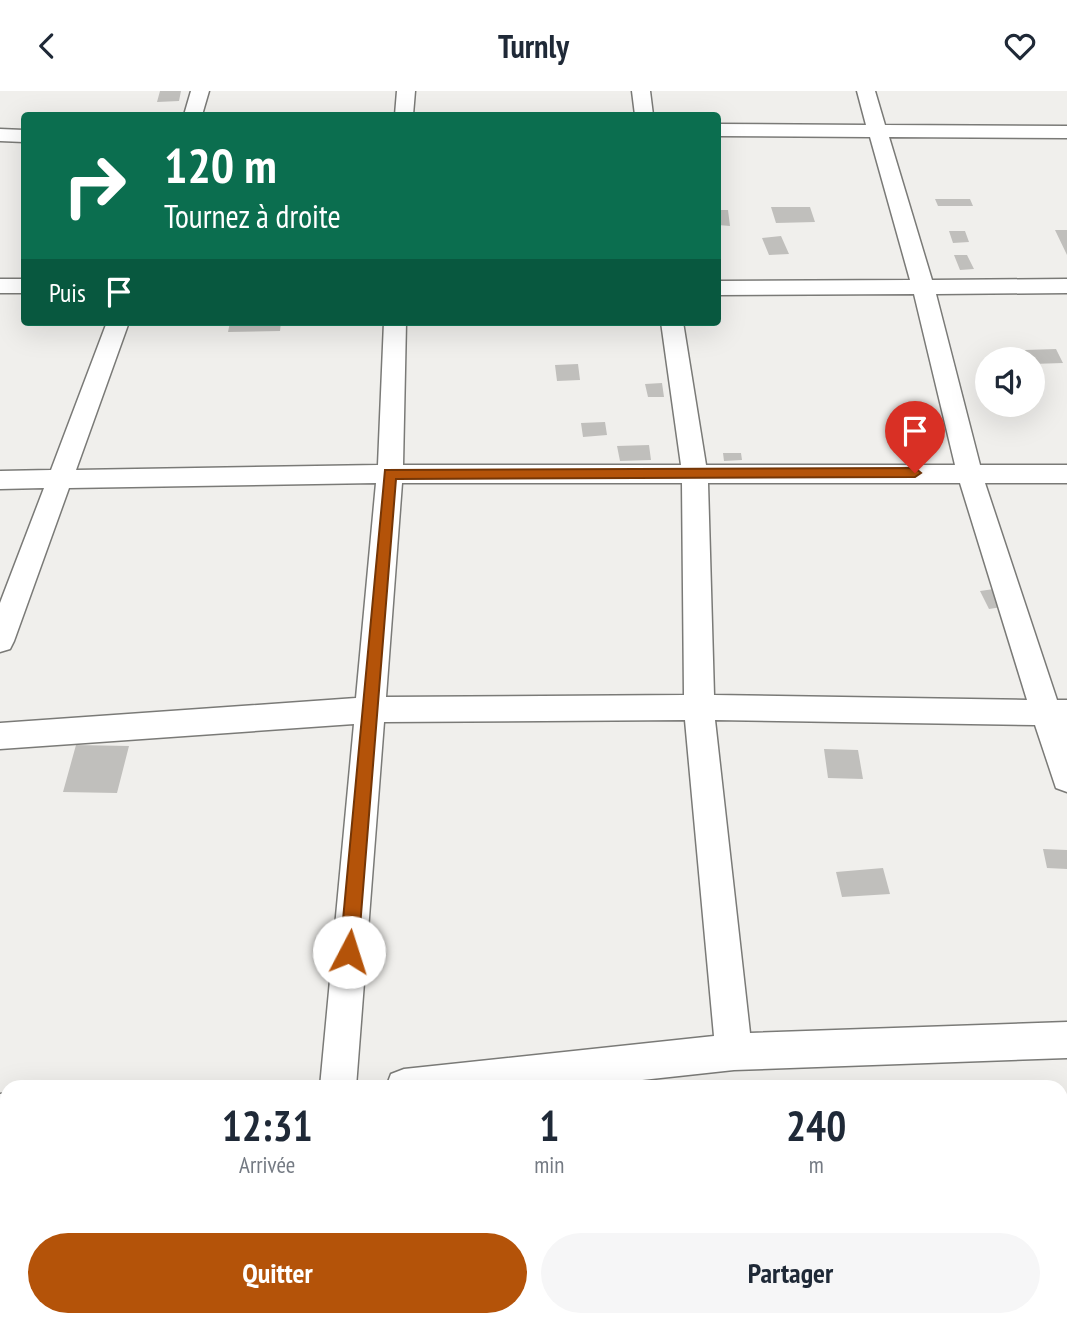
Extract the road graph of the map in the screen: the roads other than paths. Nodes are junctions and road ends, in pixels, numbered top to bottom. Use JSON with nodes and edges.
{"nodes":[{"id":1,"x":200,"y":91,"type":"edge"},
{"id":2,"x":406,"y":91,"type":"edge"},
{"id":3,"x":641,"y":91,"type":"edge"},
{"id":4,"x":866,"y":91,"type":"edge"},
{"id":5,"x":194,"y":112,"type":"edge"},
{"id":6,"x":404,"y":112,"type":"edge"},
{"id":7,"x":644,"y":112,"type":"edge"},
{"id":8,"x":721,"y":130,"type":"edge"},
{"id":9,"x":880,"y":132,"type":"junction"},
{"id":10,"x":1067,"y":132,"type":"edge"},
{"id":11,"x":0,"y":135,"type":"edge"},
{"id":12,"x":21,"y":135,"type":"edge"},
{"id":13,"x":0,"y":286,"type":"edge"},
{"id":14,"x":21,"y":286,"type":"edge"},
{"id":15,"x":1067,"y":286,"type":"edge"},
{"id":16,"x":923,"y":287,"type":"junction"},
{"id":17,"x":721,"y":288,"type":"edge"},
{"id":18,"x":117,"y":326,"type":"edge"},
{"id":19,"x":395,"y":326,"type":"edge"},
{"id":20,"x":673,"y":326,"type":"edge"},
{"id":21,"x":970,"y":472,"type":"junction"},
{"id":22,"x":390,"y":474,"type":"junction"},
{"id":23,"x":695,"y":474,"type":"junction"},
{"id":24,"x":1067,"y":474,"type":"edge"},
{"id":25,"x":0,"y":480,"type":"edge"},
{"id":26,"x":59,"y":480,"type":"junction"},
{"id":27,"x":0,"y":641,"type":"edge"},
{"id":28,"x":699,"y":708,"type":"junction"},
{"id":29,"x":369,"y":710,"type":"junction"},
{"id":30,"x":1057,"y":713,"type":"edge"},
{"id":31,"x":0,"y":736,"type":"edge"},
{"id":32,"x":1067,"y":778,"type":"edge"},
{"id":33,"x":1067,"y":1040,"type":"edge"},
{"id":34,"x":734,"y":1052,"type":"junction"},
{"id":35,"x":339,"y":1080,"type":"edge"},
{"id":36,"x":470,"y":1080,"type":"edge"}],
"edges":[{"from":1,"to":5,"type":"street"},
{"from":2,"to":6,"type":"street"},
{"from":3,"to":7,"type":"street"},
{"from":4,"to":9,"type":"street"},
{"from":8,"to":9,"type":"street"},
{"from":9,"to":10,"type":"street"},
{"from":9,"to":16,"type":"street"},
{"from":11,"to":12,"type":"street"},
{"from":13,"to":14,"type":"street"},
{"from":15,"to":16,"type":"street"},
{"from":16,"to":17,"type":"street"},
{"from":16,"to":21,"type":"street"},
{"from":18,"to":26,"type":"street"},
{"from":19,"to":22,"type":"street"},
{"from":20,"to":23,"type":"street"},
{"from":21,"to":23,"type":"street"},
{"from":21,"to":24,"type":"street"},
{"from":21,"to":30,"type":"street"},
{"from":22,"to":23,"type":"street"},
{"from":22,"to":26,"type":"street"},
{"from":22,"to":29,"type":"street"},
{"from":23,"to":28,"type":"street"},
{"from":25,"to":26,"type":"street"},
{"from":26,"to":27,"type":"street"},
{"from":28,"to":29,"type":"street"},
{"from":28,"to":30,"type":"street"},
{"from":28,"to":34,"type":"street"},
{"from":29,"to":31,"type":"street"},
{"from":29,"to":35,"type":"street"},
{"from":30,"to":32,"type":"street"},
{"from":33,"to":34,"type":"street"},
{"from":34,"to":36,"type":"street"}]}
